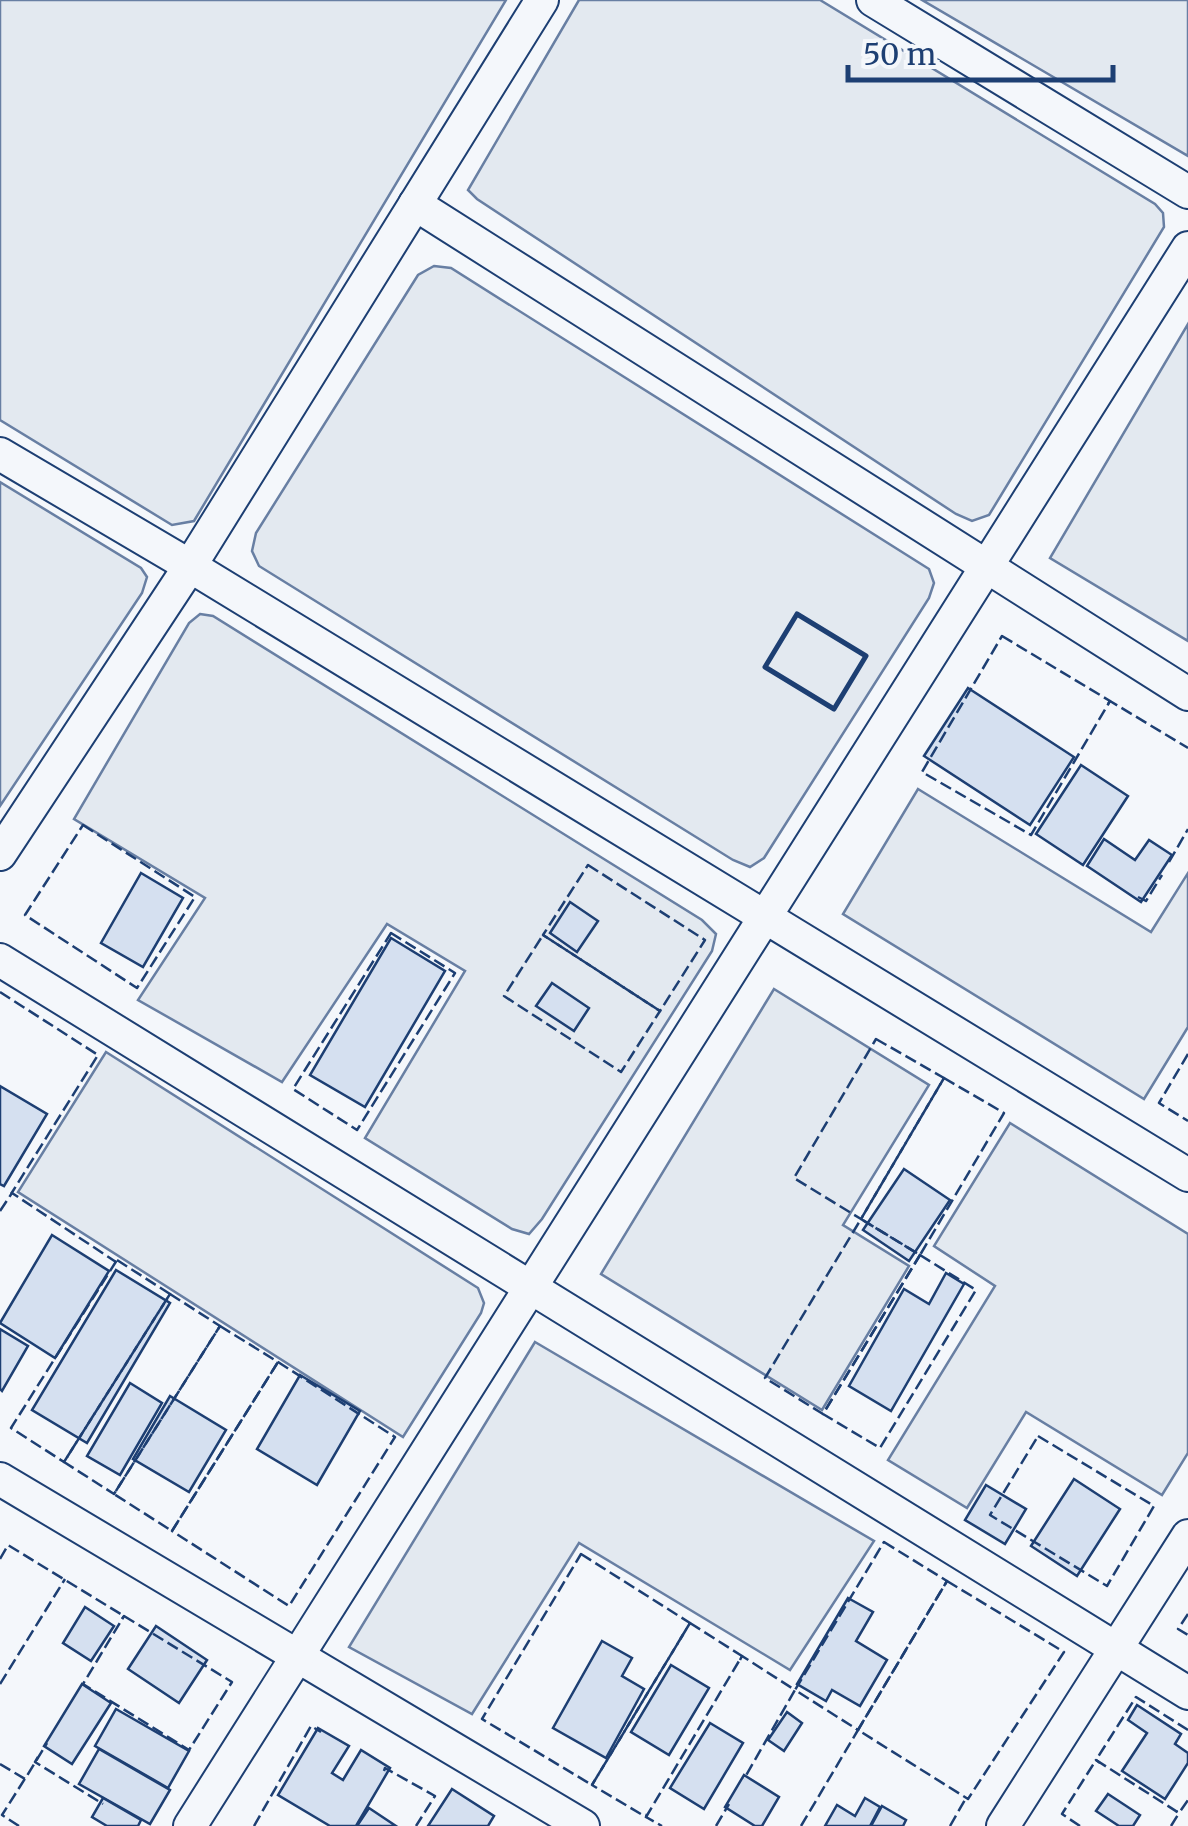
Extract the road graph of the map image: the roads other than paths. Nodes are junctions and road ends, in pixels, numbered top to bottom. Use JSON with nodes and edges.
{"nodes":[{"id":1,"x":542,"y":0,"type":"edge"},
{"id":2,"x":873,"y":0,"type":"edge"},
{"id":3,"x":1188,"y":192,"type":"edge"},
{"id":4,"x":415,"y":204,"type":"junction"},
{"id":5,"x":1188,"y":248,"type":"edge"},
{"id":6,"x":0,"y":454,"type":"edge"},
{"id":7,"x":190,"y":566,"type":"junction"},
{"id":8,"x":987,"y":566,"type":"junction"},
{"id":9,"x":1188,"y":694,"type":"edge"},
{"id":10,"x":0,"y":854,"type":"edge"},
{"id":11,"x":766,"y":916,"type":"junction"},
{"id":12,"x":0,"y":960,"type":"edge"},
{"id":13,"x":1188,"y":1175,"type":"edge"},
{"id":14,"x":531,"y":1288,"type":"junction"},
{"id":15,"x":0,"y":1478,"type":"edge"},
{"id":16,"x":1188,"y":1536,"type":"edge"},
{"id":17,"x":1116,"y":1648,"type":"junction"},
{"id":18,"x":297,"y":1656,"type":"junction"},
{"id":19,"x":1188,"y":1693,"type":"edge"},
{"id":20,"x":190,"y":1826,"type":"edge"},
{"id":21,"x":582,"y":1826,"type":"edge"},
{"id":22,"x":1003,"y":1826,"type":"edge"}],
"edges":[{"from":1,"to":4,"type":"street"},
{"from":2,"to":3,"type":"street"},
{"from":4,"to":7,"type":"street"},
{"from":4,"to":8,"type":"street"},
{"from":5,"to":8,"type":"street"},
{"from":6,"to":7,"type":"street"},
{"from":7,"to":10,"type":"street"},
{"from":7,"to":11,"type":"street"},
{"from":8,"to":9,"type":"street"},
{"from":8,"to":11,"type":"street"},
{"from":11,"to":13,"type":"street"},
{"from":11,"to":14,"type":"street"},
{"from":12,"to":14,"type":"street"},
{"from":14,"to":17,"type":"street"},
{"from":14,"to":18,"type":"street"},
{"from":15,"to":18,"type":"street"},
{"from":16,"to":17,"type":"street"},
{"from":17,"to":19,"type":"street"},
{"from":17,"to":22,"type":"street"},
{"from":18,"to":20,"type":"street"},
{"from":18,"to":21,"type":"street"}]}
